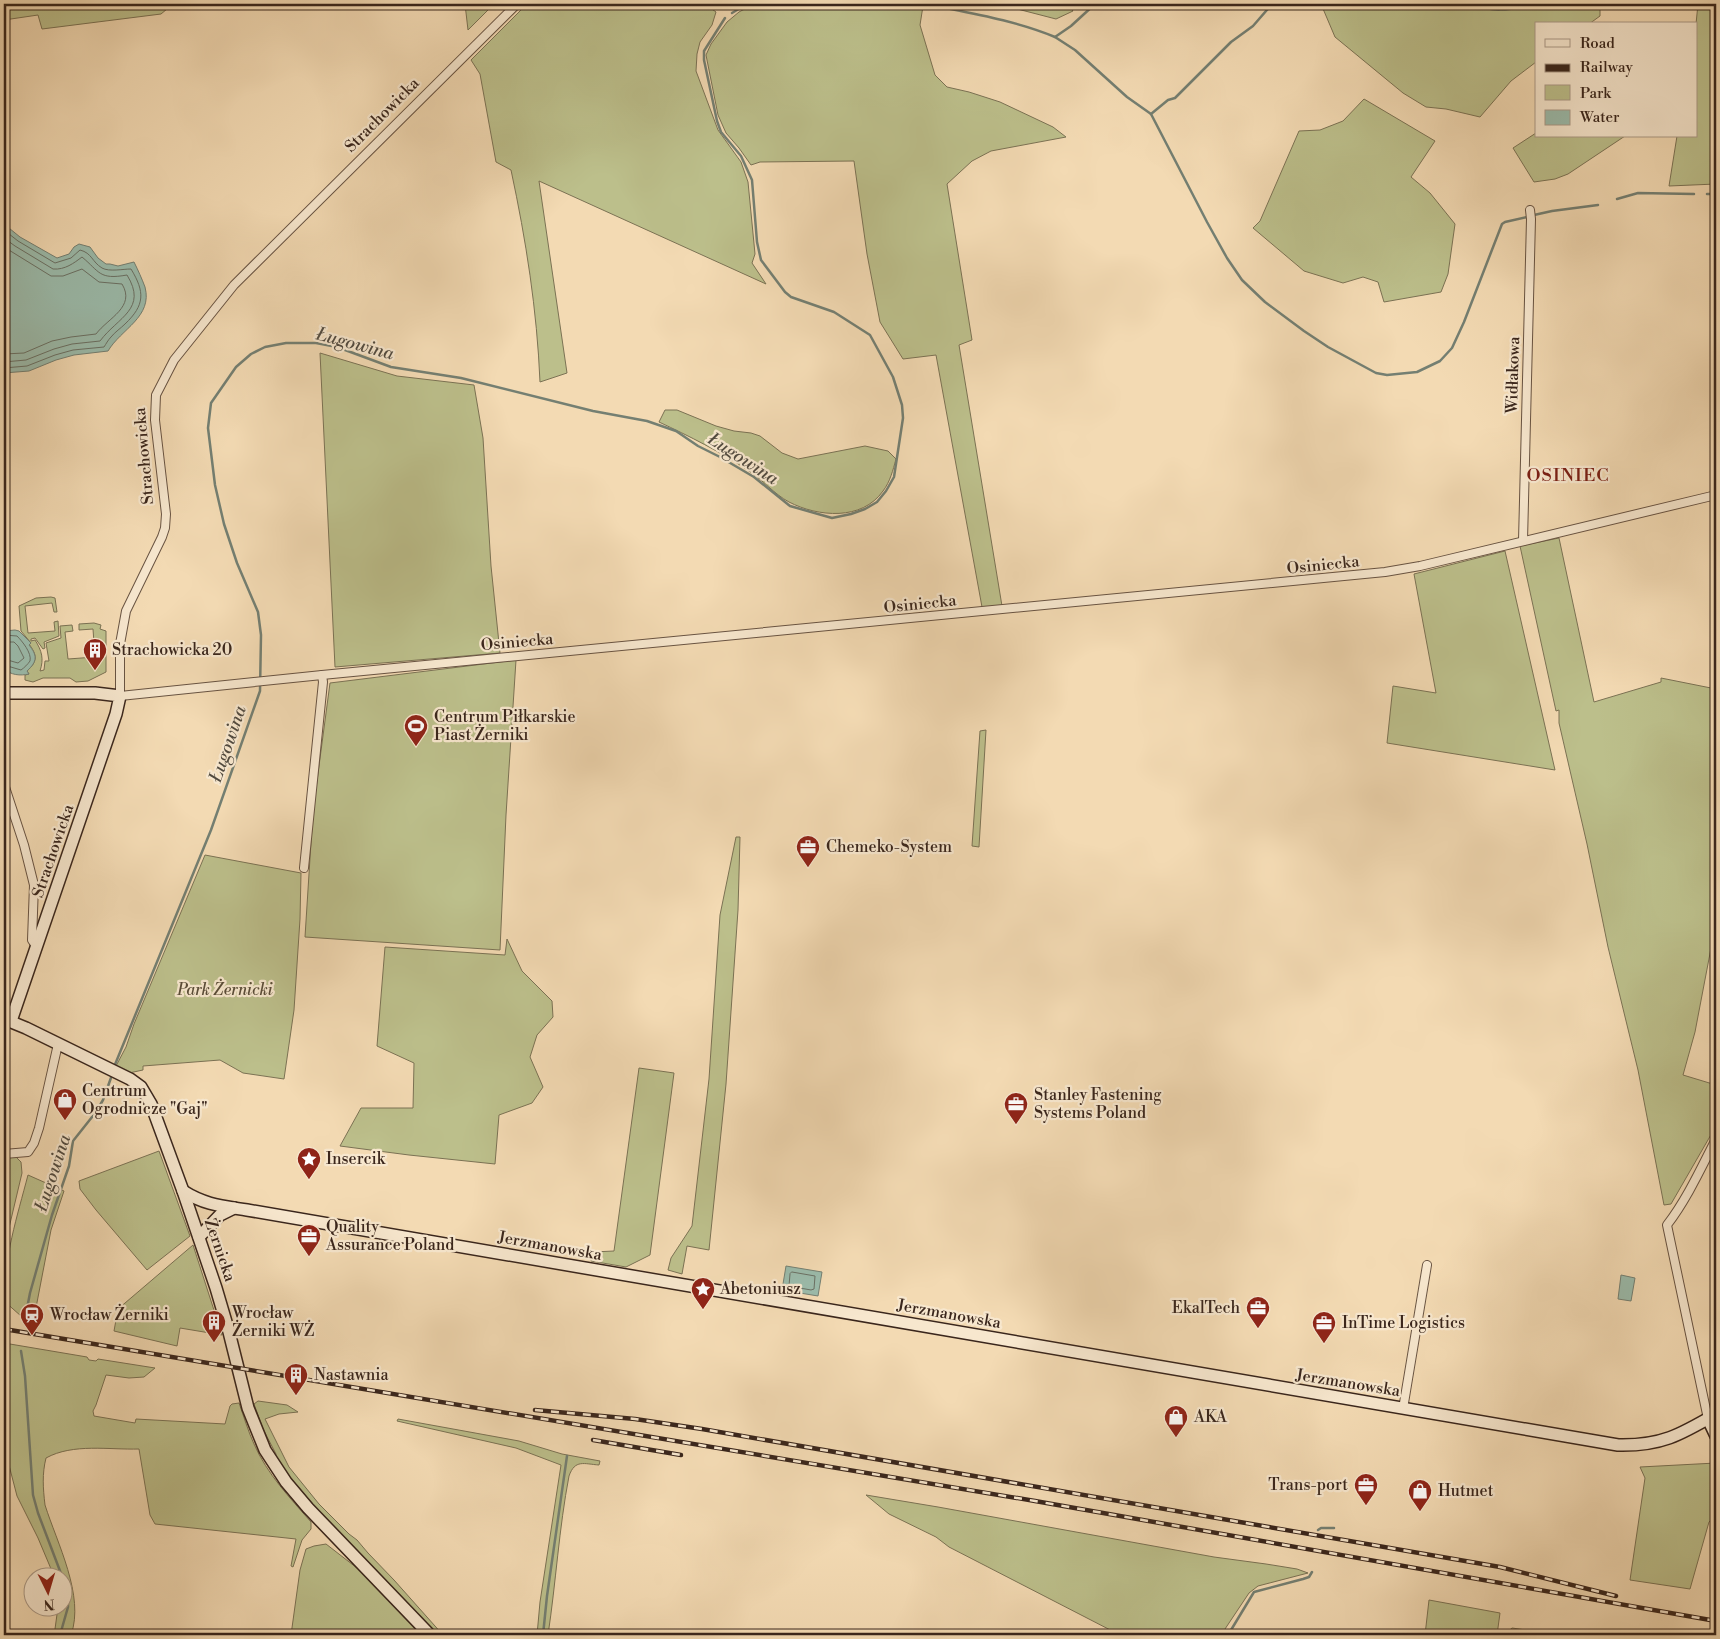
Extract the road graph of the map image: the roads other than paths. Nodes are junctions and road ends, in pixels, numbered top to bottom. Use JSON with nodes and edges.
{"nodes":[{"id":1,"x":517,"y":4,"type":"edge"},
{"id":2,"x":1530,"y":210,"type":"dead end"},
{"id":3,"x":1716,"y":495,"type":"edge"},
{"id":4,"x":1523,"y":541,"type":"junction"},
{"id":5,"x":322,"y":674,"type":"junction"},
{"id":6,"x":4,"y":693,"type":"edge"},
{"id":7,"x":120,"y":696,"type":"junction"},
{"id":8,"x":4,"y":784,"type":"edge"},
{"id":9,"x":304,"y":868,"type":"dead end"},
{"id":10,"x":37,"y":945,"type":"junction"},
{"id":11,"x":7,"y":1020,"type":"edge"},
{"id":12,"x":58,"y":1044,"type":"junction"},
{"id":13,"x":1716,"y":1139,"type":"edge"},
{"id":14,"x":4,"y":1154,"type":"edge"},
{"id":15,"x":183,"y":1191,"type":"junction"},
{"id":16,"x":234,"y":1208,"type":"junction"},
{"id":17,"x":198,"y":1237,"type":"junction"},
{"id":18,"x":1427,"y":1265,"type":"dead end"},
{"id":19,"x":1404,"y":1408,"type":"junction"},
{"id":20,"x":1712,"y":1416,"type":"edge"},
{"id":21,"x":1716,"y":1436,"type":"edge"},
{"id":22,"x":430,"y":1635,"type":"edge"}],
"edges":[{"from":1,"to":7,"type":"street","name":"Strachowicka"},
{"from":2,"to":4,"type":"street","name":"Widłakowa"},
{"from":3,"to":4,"type":"street","name":"Osiniecka"},
{"from":4,"to":5,"type":"street","name":"Osiniecka"},
{"from":5,"to":7,"type":"street","name":"Osiniecka"},
{"from":5,"to":9,"type":"street"},
{"from":6,"to":7,"type":"street"},
{"from":7,"to":10,"type":"street","name":"Strachowicka"},
{"from":8,"to":10,"type":"street"},
{"from":10,"to":11,"type":"street","name":"Strachowicka"},
{"from":11,"to":12,"type":"street","name":"Żernicka"},
{"from":12,"to":14,"type":"street"},
{"from":12,"to":15,"type":"street","name":"Żernicka"},
{"from":13,"to":20,"type":"street"},
{"from":15,"to":16,"type":"street","name":"Jerzmanowska"},
{"from":15,"to":17,"type":"street","name":"Żernicka"},
{"from":16,"to":17,"type":"street"},
{"from":16,"to":19,"type":"street","name":"Jerzmanowska"},
{"from":17,"to":22,"type":"street","name":"Żernicka"},
{"from":18,"to":19,"type":"street"},
{"from":19,"to":20,"type":"street","name":"Jerzmanowska"},
{"from":20,"to":21,"type":"street"}]}
